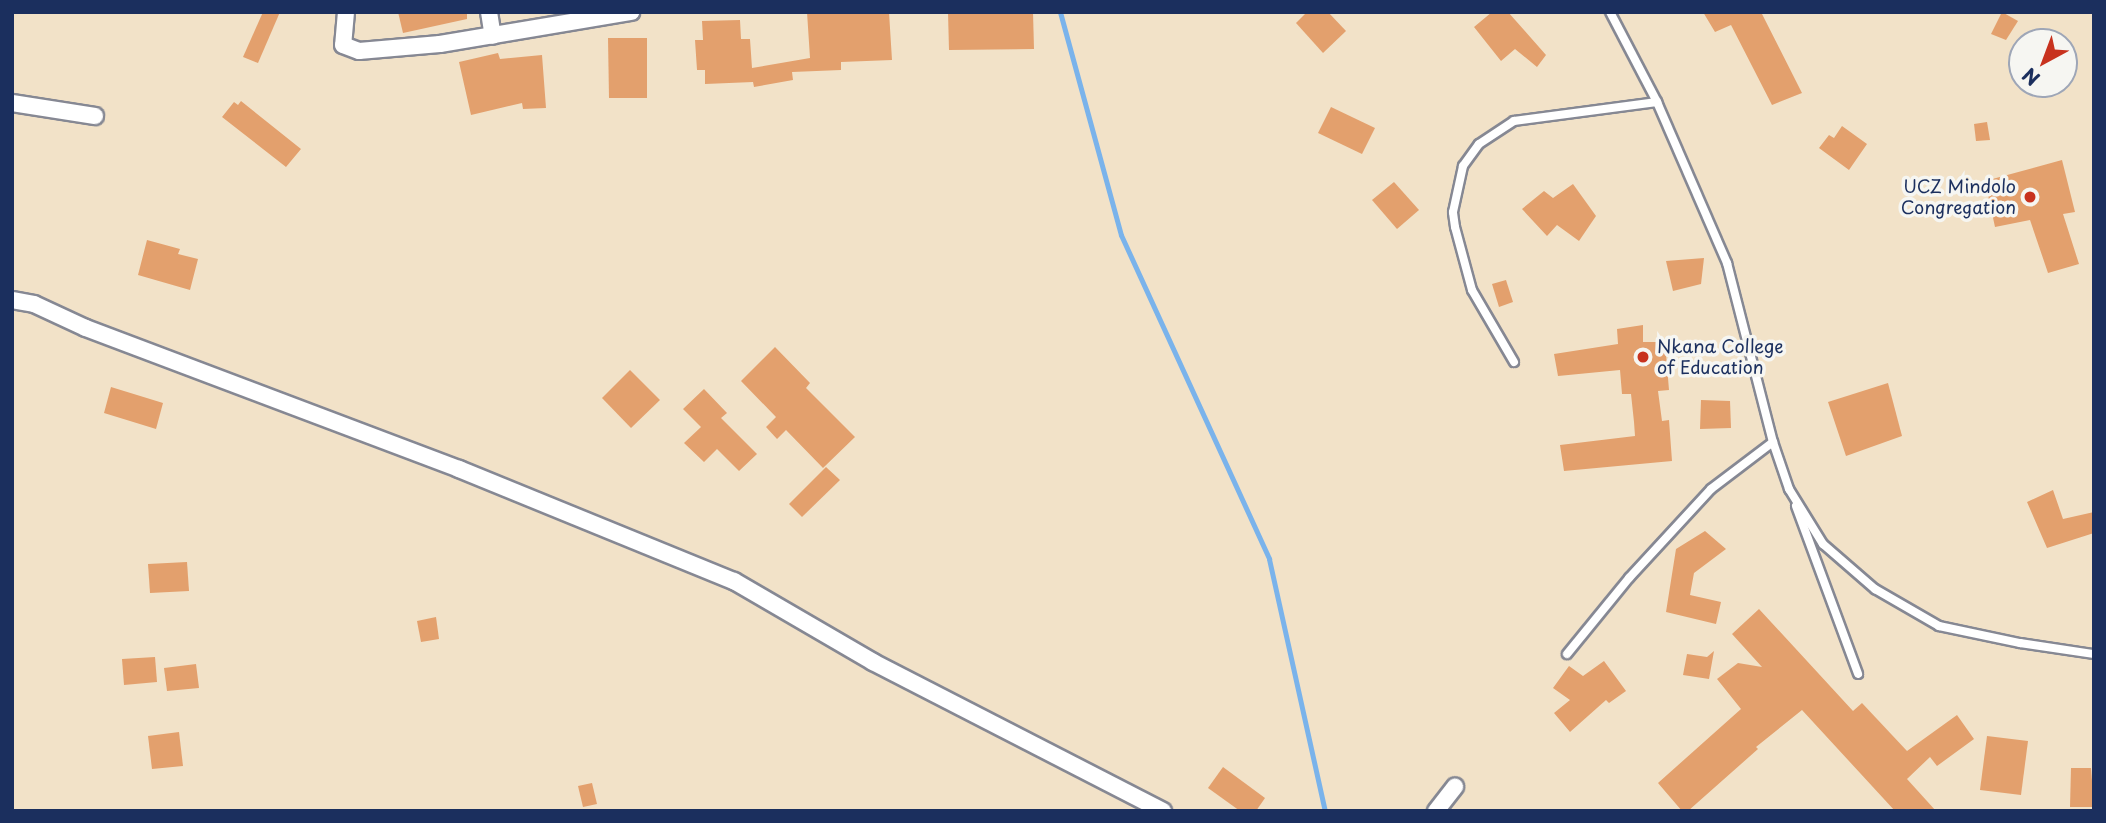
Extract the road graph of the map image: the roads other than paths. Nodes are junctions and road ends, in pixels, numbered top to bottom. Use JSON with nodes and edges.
{"nodes":[{"id":1,"x":346,"y":12,"type":"edge"},
{"id":2,"x":489,"y":12,"type":"edge"},
{"id":3,"x":631,"y":12,"type":"edge"},
{"id":4,"x":1610,"y":12,"type":"edge"},
{"id":5,"x":493,"y":36,"type":"junction"},
{"id":6,"x":1657,"y":102,"type":"junction"},
{"id":7,"x":12,"y":103,"type":"edge"},
{"id":8,"x":95,"y":116,"type":"dead end"},
{"id":9,"x":12,"y":300,"type":"edge"},
{"id":10,"x":1514,"y":362,"type":"dead end"},
{"id":11,"x":1773,"y":442,"type":"junction"},
{"id":12,"x":1789,"y":489,"type":"junction"},
{"id":13,"x":1567,"y":654,"type":"dead end"},
{"id":14,"x":2094,"y":654,"type":"edge"},
{"id":15,"x":1858,"y":674,"type":"dead end"},
{"id":16,"x":1455,"y":787,"type":"dead end"},
{"id":17,"x":1163,"y":811,"type":"edge"},
{"id":18,"x":1436,"y":811,"type":"edge"}],
"edges":[{"from":1,"to":5,"type":"street"},
{"from":2,"to":5,"type":"street"},
{"from":3,"to":5,"type":"street"},
{"from":4,"to":6,"type":"lane"},
{"from":6,"to":10,"type":"lane"},
{"from":6,"to":11,"type":"lane"},
{"from":7,"to":8,"type":"street"},
{"from":9,"to":17,"type":"street"},
{"from":11,"to":12,"type":"lane"},
{"from":11,"to":13,"type":"lane"},
{"from":12,"to":14,"type":"lane"},
{"from":12,"to":15,"type":"lane"},
{"from":16,"to":18,"type":"street"}]}
